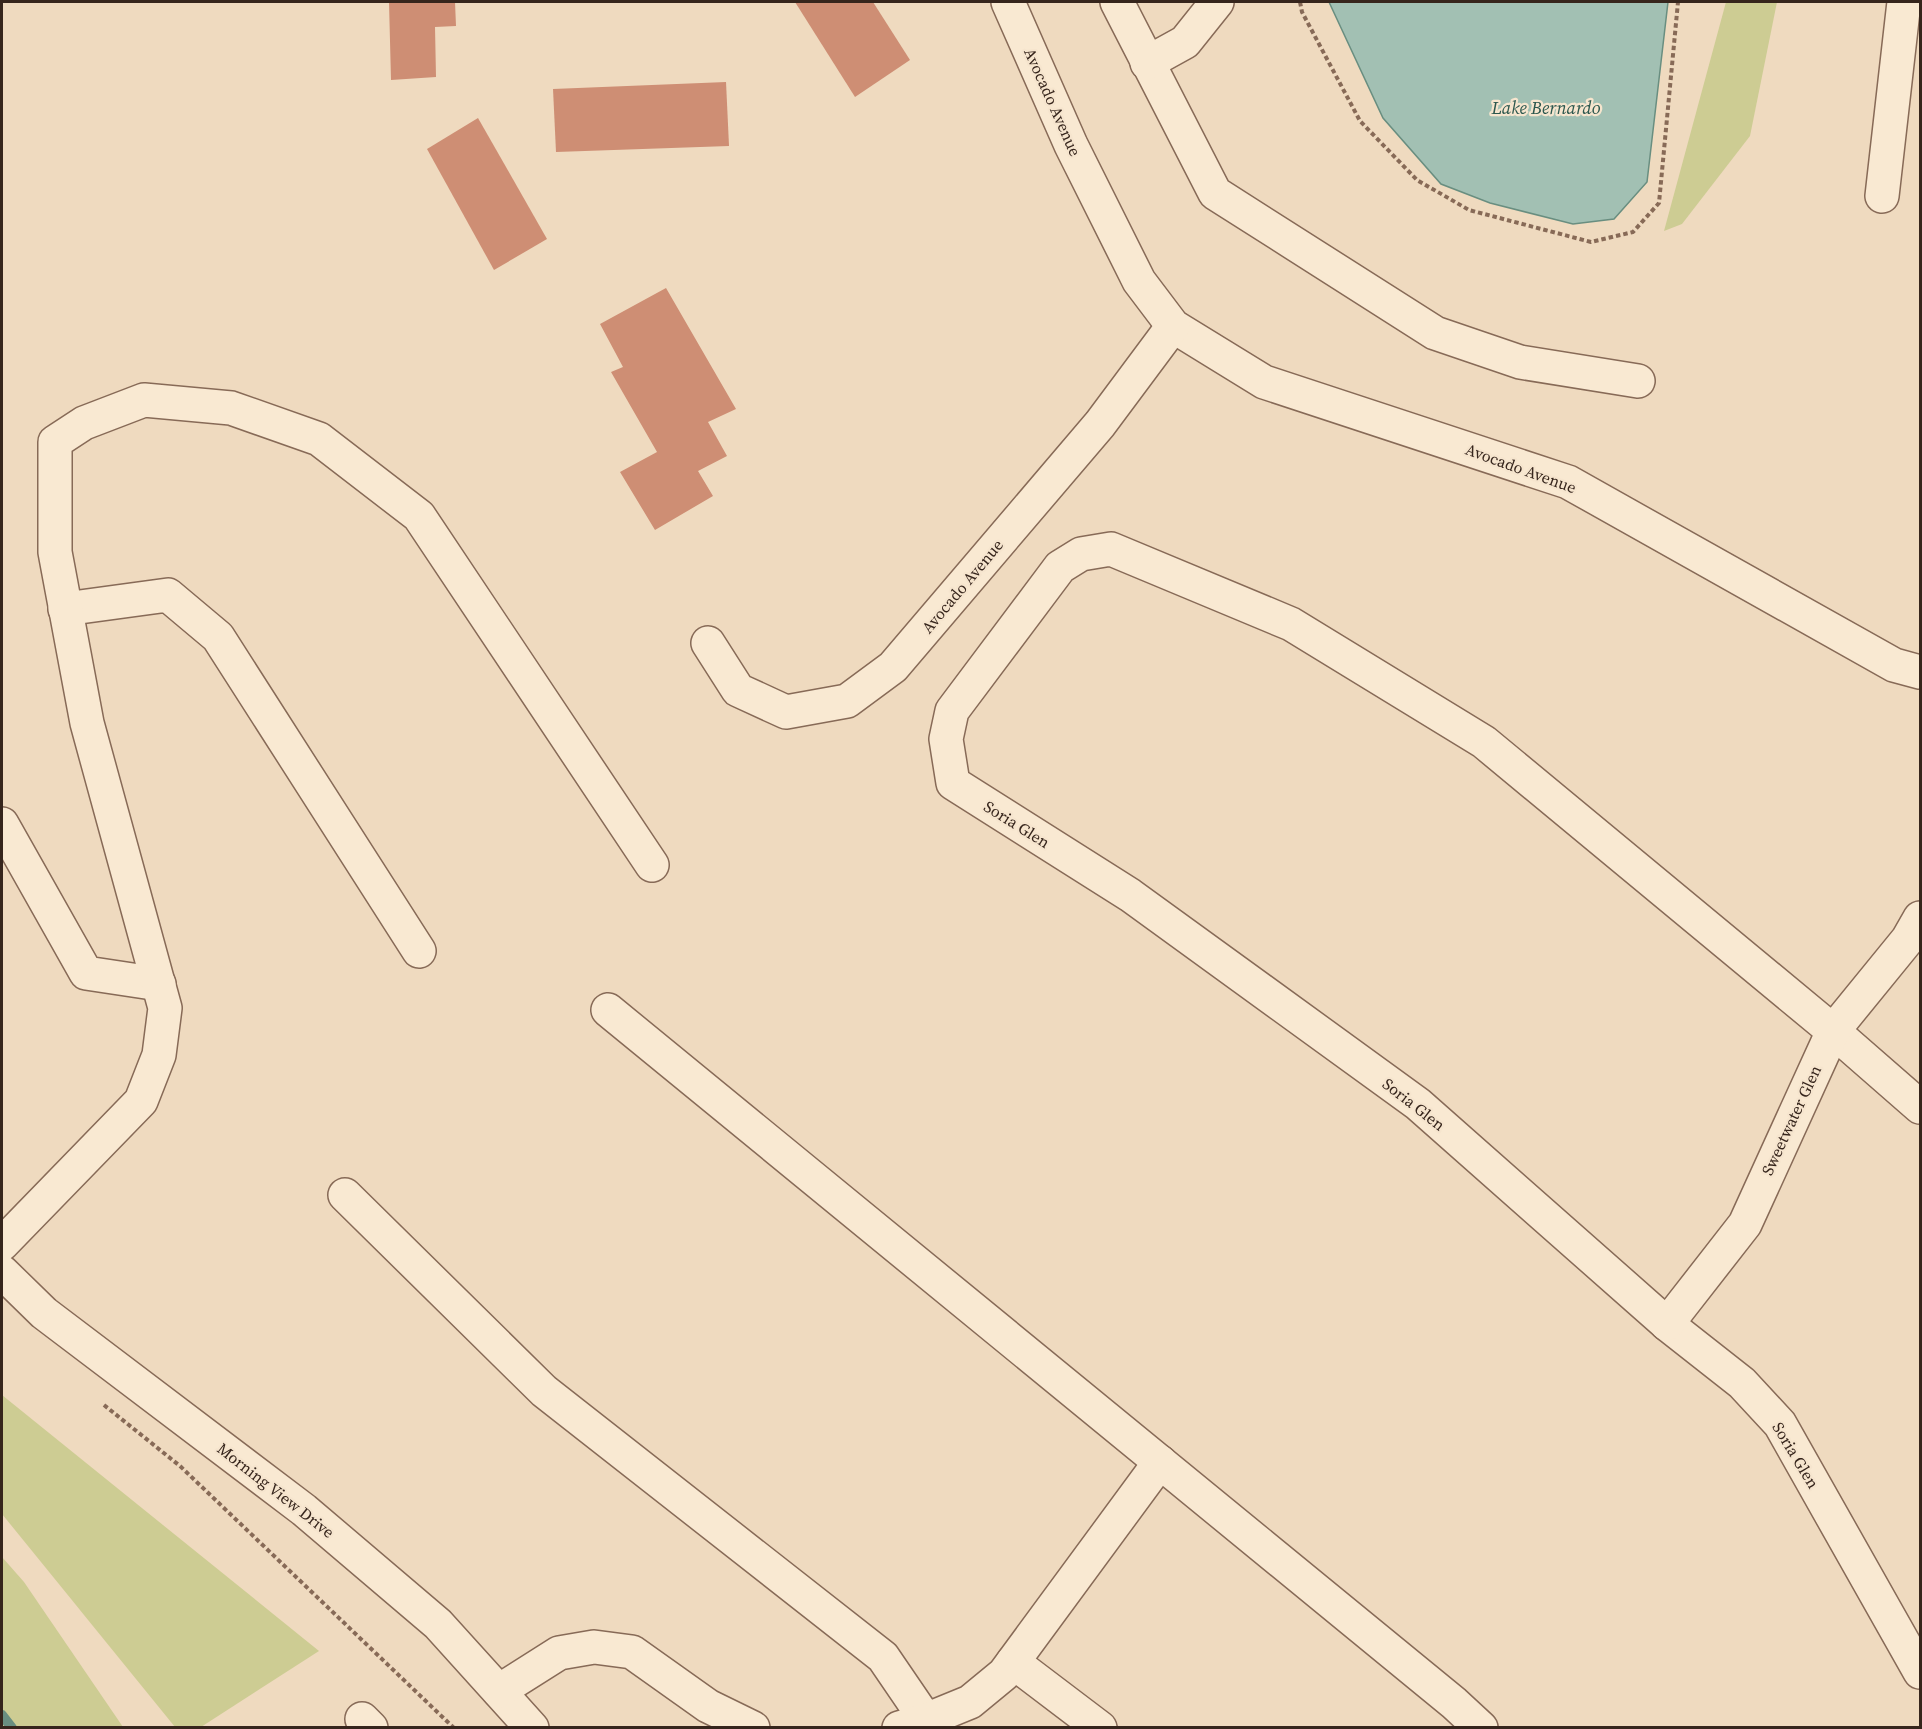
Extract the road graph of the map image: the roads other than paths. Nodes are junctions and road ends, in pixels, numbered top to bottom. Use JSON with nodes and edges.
{"nodes":[{"id":1,"x":1008,"y":2,"type":"edge"},
{"id":2,"x":1117,"y":2,"type":"edge"},
{"id":3,"x":1217,"y":2,"type":"edge"},
{"id":4,"x":1904,"y":2,"type":"edge"},
{"id":5,"x":1147,"y":63,"type":"junction"},
{"id":6,"x":1882,"y":196,"type":"dead end"},
{"id":7,"x":1173,"y":326,"type":"junction"},
{"id":8,"x":1638,"y":381,"type":"dead end"},
{"id":9,"x":65,"y":609,"type":"junction"},
{"id":10,"x":708,"y":643,"type":"dead end"},
{"id":11,"x":1920,"y":672,"type":"edge"},
{"id":12,"x":2,"y":824,"type":"edge"},
{"id":13,"x":652,"y":865,"type":"dead end"},
{"id":14,"x":1920,"y":918,"type":"edge"},
{"id":15,"x":419,"y":951,"type":"dead end"},
{"id":16,"x":159,"y":984,"type":"junction"},
{"id":17,"x":608,"y":1010,"type":"dead end"},
{"id":18,"x":1833,"y":1031,"type":"junction"},
{"id":19,"x":1920,"y":1107,"type":"edge"},
{"id":20,"x":345,"y":1194,"type":"dead end"},
{"id":21,"x":2,"y":1244,"type":"edge"},
{"id":22,"x":2,"y":1272,"type":"edge"},
{"id":23,"x":1667,"y":1324,"type":"junction"},
{"id":24,"x":1160,"y":1462,"type":"junction"},
{"id":25,"x":1012,"y":1662,"type":"junction"},
{"id":26,"x":1920,"y":1672,"type":"edge"},
{"id":27,"x":499,"y":1691,"type":"junction"},
{"id":28,"x":913,"y":1724,"type":"edge"},
{"id":29,"x":532,"y":1728,"type":"edge"},
{"id":30,"x":753,"y":1728,"type":"edge"},
{"id":31,"x":1100,"y":1728,"type":"edge"},
{"id":32,"x":1481,"y":1728,"type":"edge"}],
"edges":[{"from":1,"to":7,"type":"street","name":"Avocado Avenue"},
{"from":2,"to":5,"type":"street"},
{"from":3,"to":5,"type":"street"},
{"from":4,"to":6,"type":"street"},
{"from":5,"to":8,"type":"street"},
{"from":7,"to":10,"type":"street","name":"Avocado Avenue"},
{"from":7,"to":11,"type":"street","name":"Avocado Avenue"},
{"from":9,"to":13,"type":"street"},
{"from":9,"to":15,"type":"street"},
{"from":9,"to":16,"type":"street"},
{"from":12,"to":16,"type":"street"},
{"from":14,"to":18,"type":"street","name":"Sweetwater Glen"},
{"from":16,"to":21,"type":"street"},
{"from":17,"to":24,"type":"street"},
{"from":18,"to":19,"type":"street","name":"Soria Glen"},
{"from":18,"to":23,"type":"street","name":"Sweetwater Glen"},
{"from":18,"to":23,"type":"street","name":"Soria Glen"},
{"from":20,"to":28,"type":"street"},
{"from":22,"to":27,"type":"street","name":"Morning View Drive"},
{"from":23,"to":26,"type":"street","name":"Soria Glen"},
{"from":24,"to":25,"type":"street"},
{"from":24,"to":32,"type":"street"},
{"from":25,"to":28,"type":"street"},
{"from":25,"to":31,"type":"street"},
{"from":27,"to":29,"type":"street","name":"Morning View Drive"},
{"from":27,"to":30,"type":"street"}]}
